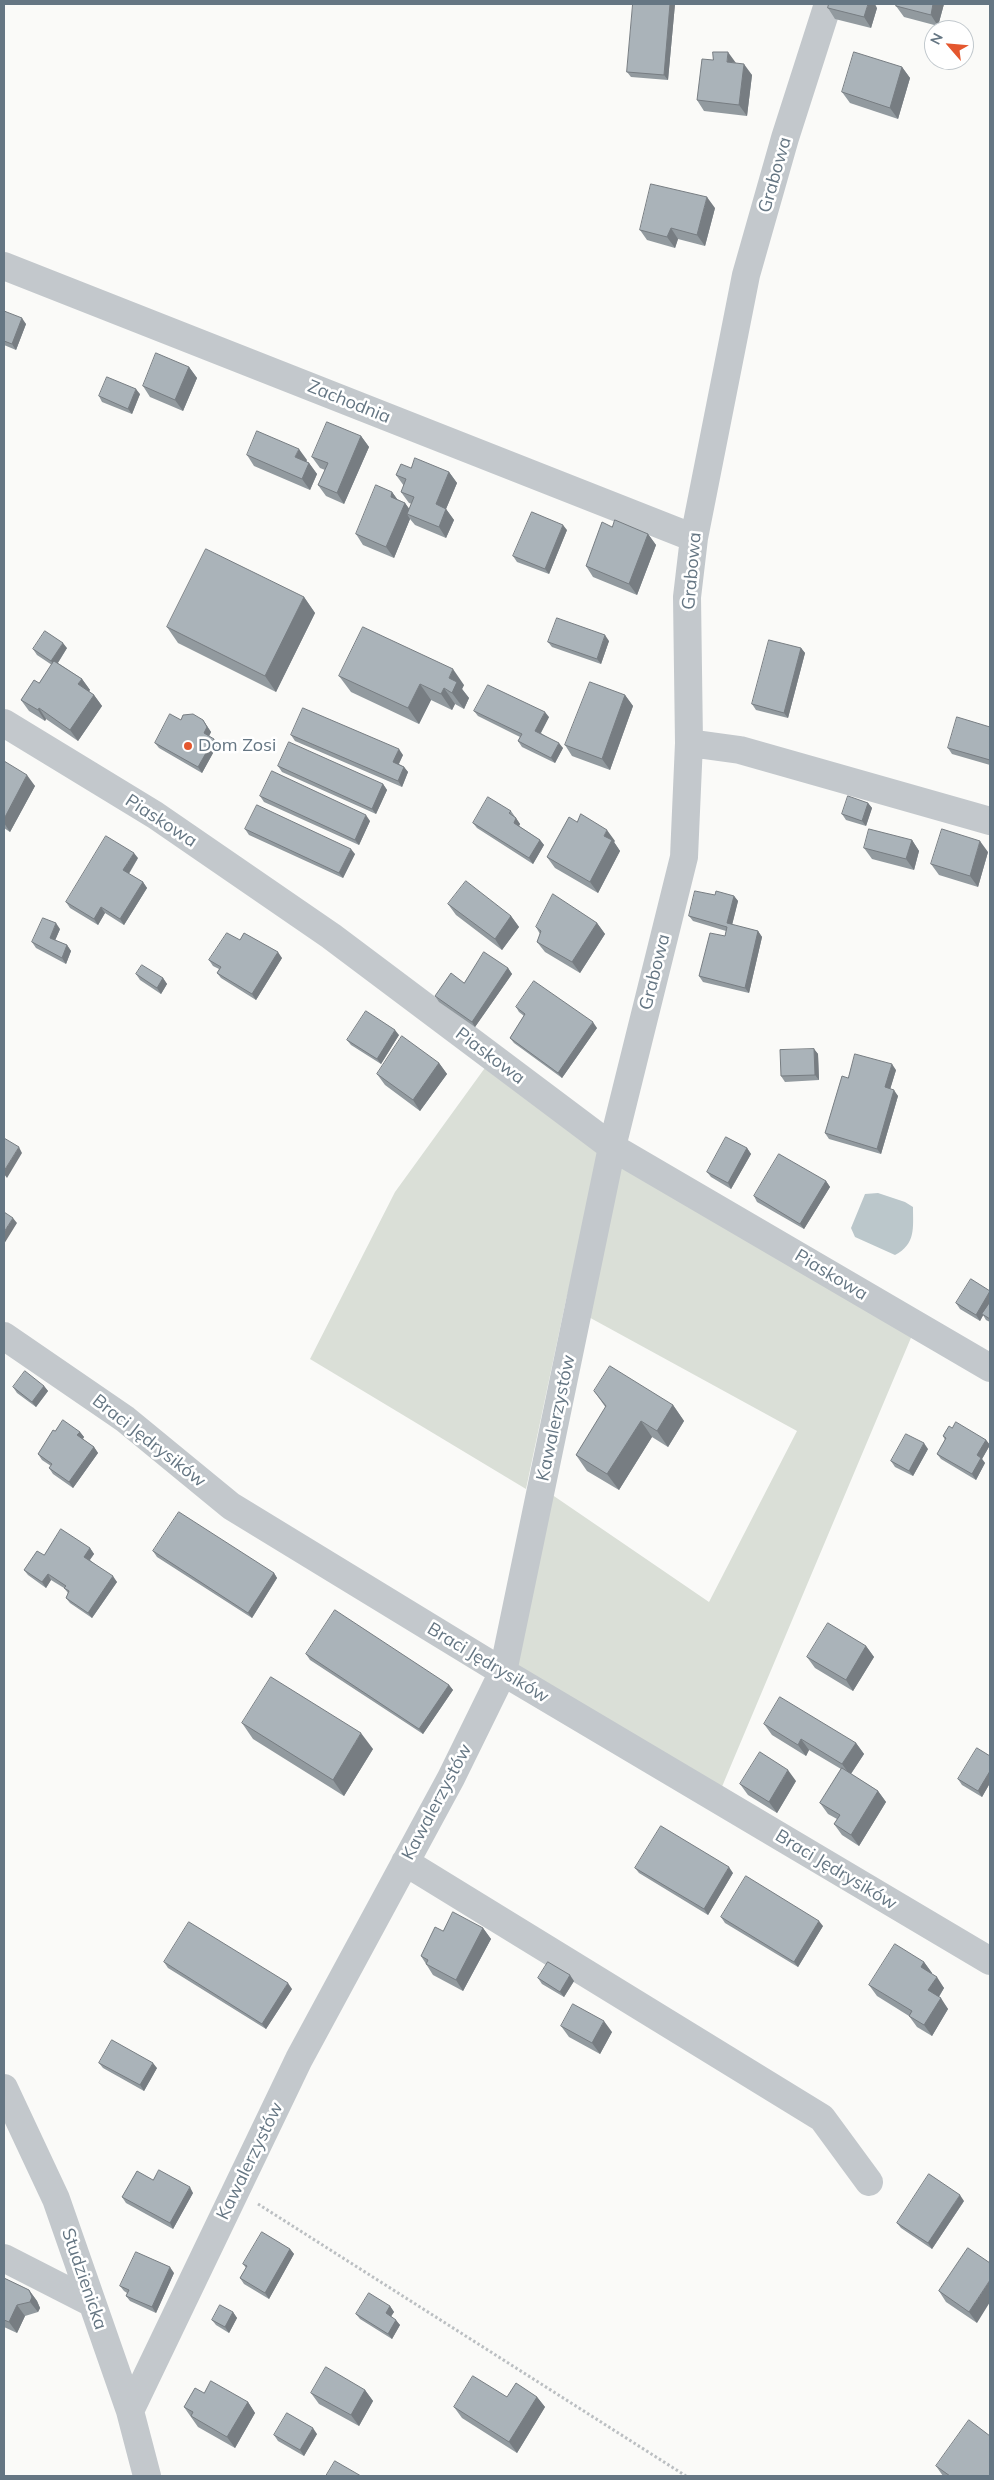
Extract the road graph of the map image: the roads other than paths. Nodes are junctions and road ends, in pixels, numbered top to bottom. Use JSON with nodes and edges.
{"nodes":[{"id":1,"x":828,"y":4,"type":"edge"},
{"id":2,"x":4,"y":266,"type":"edge"},
{"id":3,"x":694,"y":538,"type":"junction"},
{"id":4,"x":4,"y":723,"type":"edge"},
{"id":5,"x":689,"y":743,"type":"junction"},
{"id":6,"x":990,"y":821,"type":"edge"},
{"id":7,"x":612,"y":1147,"type":"junction"},
{"id":8,"x":4,"y":1336,"type":"edge"},
{"id":9,"x":990,"y":1368,"type":"edge"},
{"id":10,"x":503,"y":1672,"type":"junction"},
{"id":11,"x":405,"y":1862,"type":"junction"},
{"id":12,"x":990,"y":1962,"type":"edge"},
{"id":13,"x":4,"y":2088,"type":"edge"},
{"id":14,"x":869,"y":2182,"type":"dead end"},
{"id":15,"x":4,"y":2258,"type":"edge"},
{"id":16,"x":92,"y":2304,"type":"junction"},
{"id":17,"x":130,"y":2411,"type":"junction"},
{"id":18,"x":147,"y":2476,"type":"edge"}],
"edges":[{"from":1,"to":3,"type":"street","name":"Grabowa"},
{"from":2,"to":3,"type":"street","name":"Zachodnia"},
{"from":3,"to":5,"type":"street","name":"Grabowa"},
{"from":4,"to":7,"type":"street","name":"Piaskowa"},
{"from":5,"to":6,"type":"street"},
{"from":5,"to":7,"type":"street","name":"Grabowa"},
{"from":7,"to":9,"type":"street","name":"Piaskowa"},
{"from":7,"to":10,"type":"street","name":"Kawalerzystów"},
{"from":8,"to":10,"type":"street","name":"Braci Jędrysików"},
{"from":10,"to":11,"type":"street","name":"Kawalerzystów"},
{"from":10,"to":12,"type":"street","name":"Braci Jędrysików"},
{"from":11,"to":14,"type":"street"},
{"from":11,"to":17,"type":"street","name":"Kawalerzystów"},
{"from":13,"to":16,"type":"street","name":"Studzienicka"},
{"from":15,"to":16,"type":"street"},
{"from":16,"to":17,"type":"street","name":"Studzienicka"},
{"from":17,"to":18,"type":"street","name":"Studzienicka"}]}
